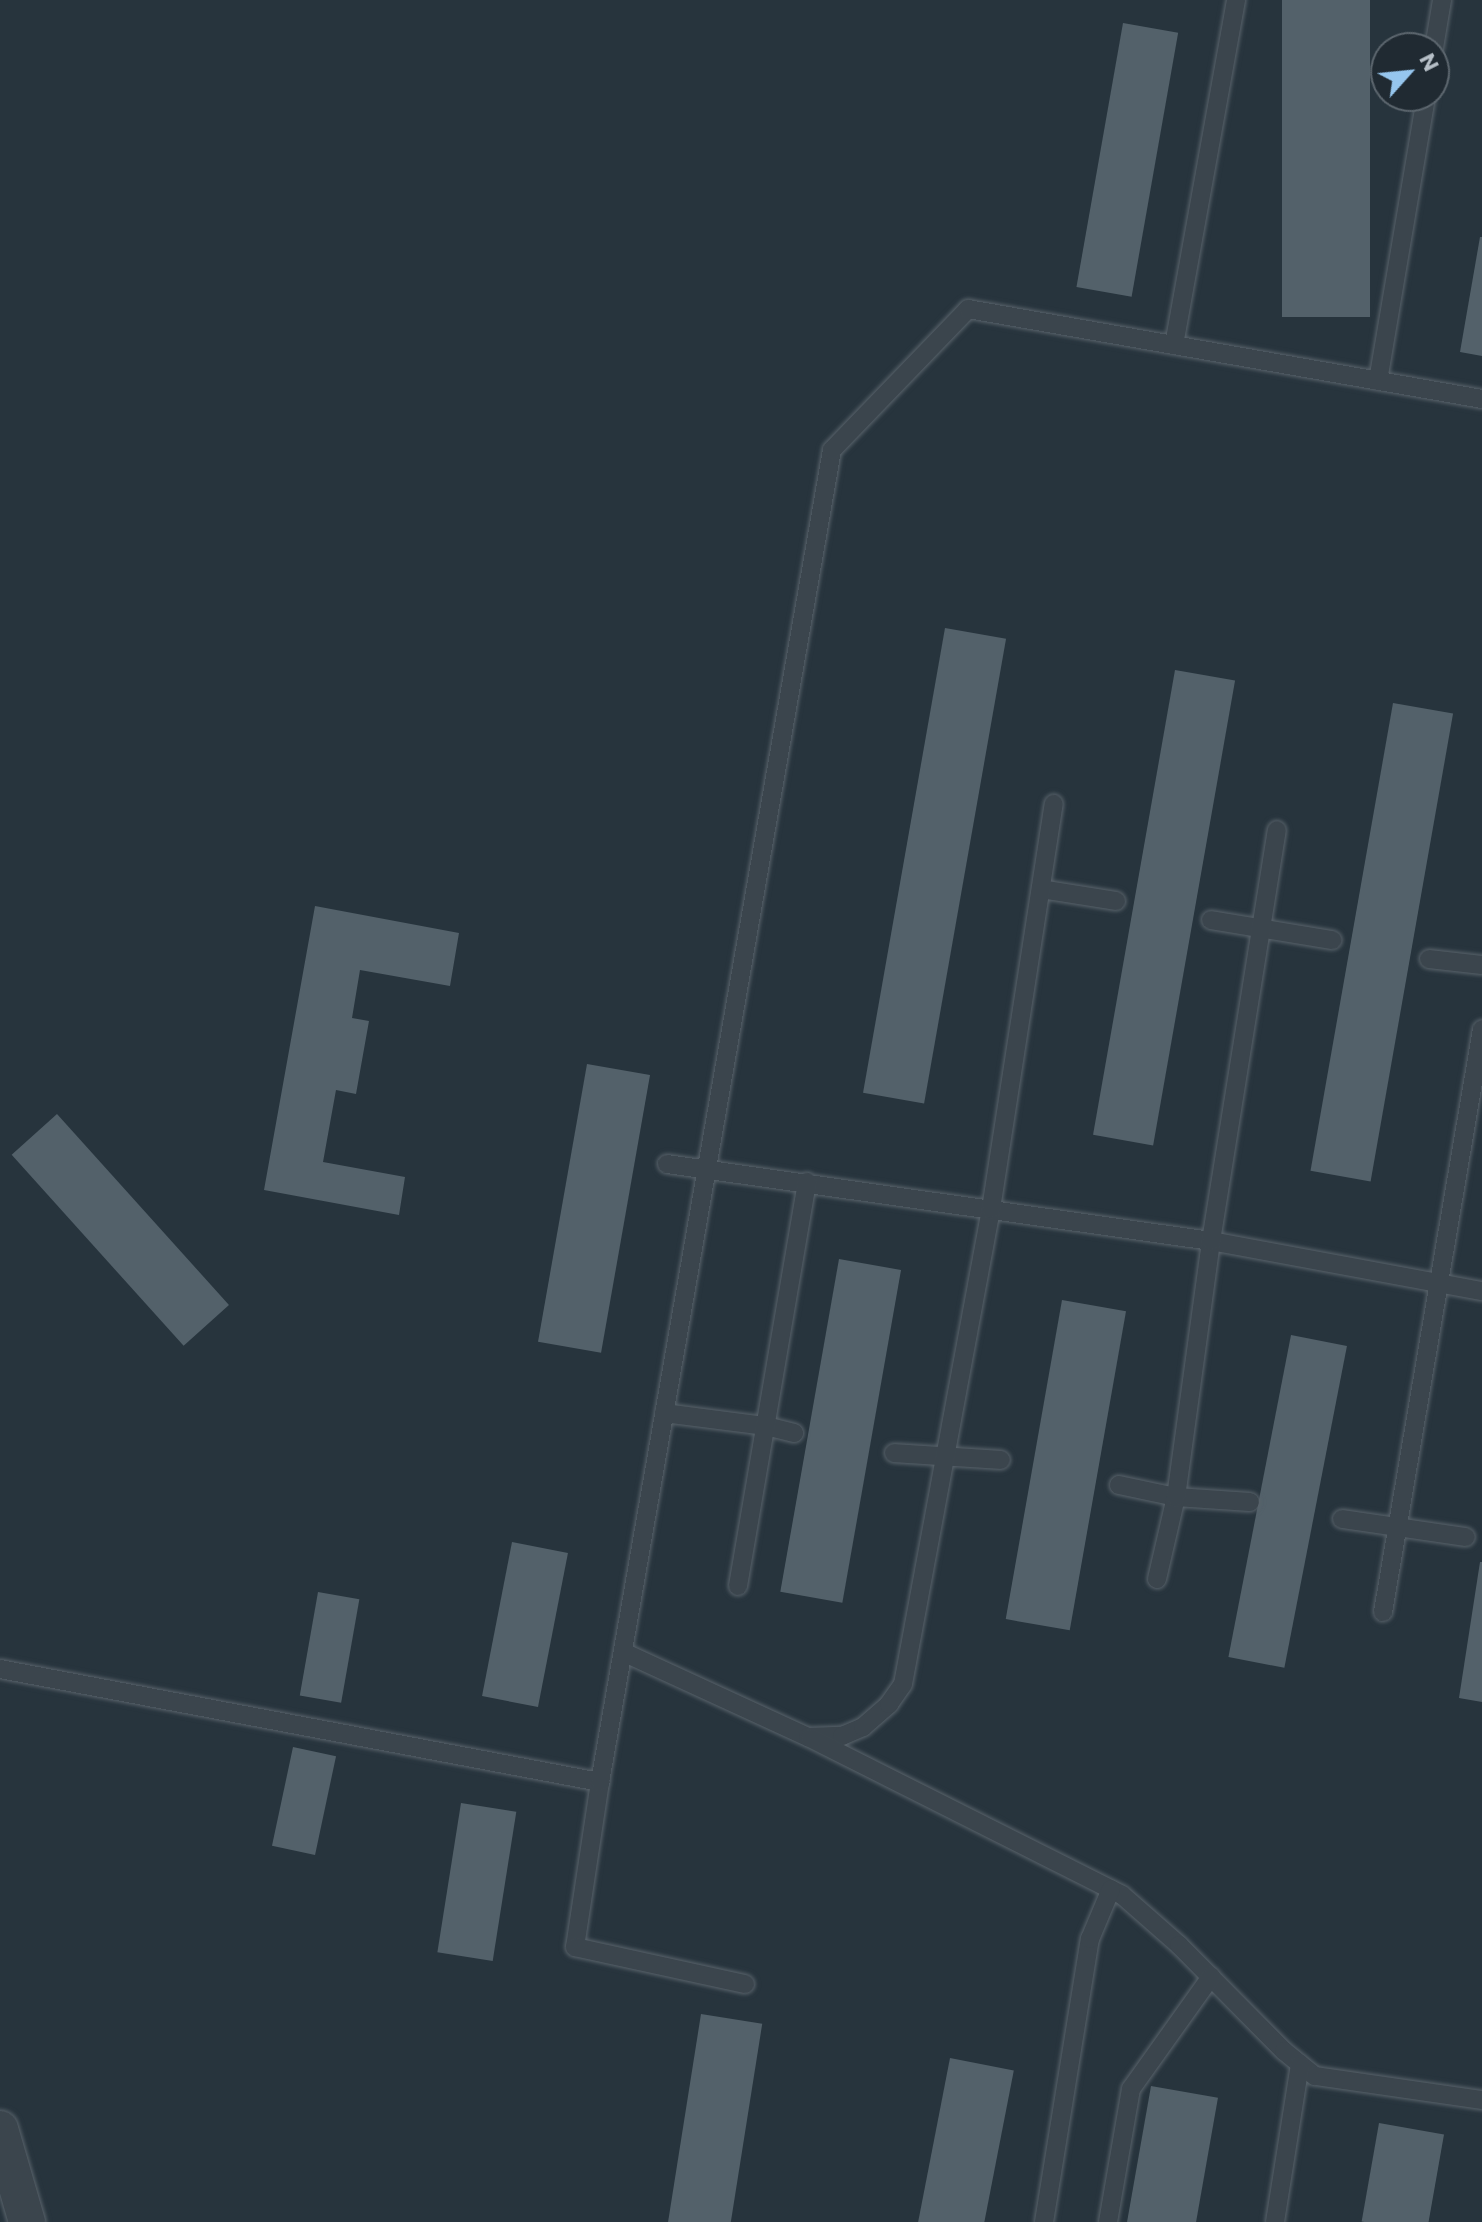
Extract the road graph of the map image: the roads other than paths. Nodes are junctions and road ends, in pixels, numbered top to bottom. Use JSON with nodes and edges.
{"nodes":[{"id":1,"x":1236,"y":0,"type":"edge"},
{"id":2,"x":1442,"y":0,"type":"edge"},
{"id":3,"x":1437,"y":32,"type":"edge"},
{"id":4,"x":1423,"y":112,"type":"edge"},
{"id":5,"x":1174,"y":345,"type":"junction"},
{"id":6,"x":1378,"y":381,"type":"junction"},
{"id":7,"x":1482,"y":399,"type":"edge"},
{"id":8,"x":1054,"y":804,"type":"dead end"},
{"id":9,"x":1277,"y":830,"type":"dead end"},
{"id":10,"x":1041,"y":889,"type":"junction"},
{"id":11,"x":1116,"y":901,"type":"dead end"},
{"id":12,"x":1211,"y":920,"type":"dead end"},
{"id":13,"x":1262,"y":929,"type":"junction"},
{"id":14,"x":1332,"y":940,"type":"dead end"},
{"id":15,"x":1429,"y":959,"type":"dead end"},
{"id":16,"x":1482,"y":965,"type":"edge"},
{"id":17,"x":1482,"y":1029,"type":"edge"},
{"id":18,"x":667,"y":1164,"type":"dead end"},
{"id":19,"x":707,"y":1167,"type":"junction"},
{"id":20,"x":807,"y":1182,"type":"junction"},
{"id":21,"x":991,"y":1209,"type":"junction"},
{"id":22,"x":1211,"y":1241,"type":"junction"},
{"id":23,"x":1439,"y":1285,"type":"junction"},
{"id":24,"x":1482,"y":1291,"type":"edge"},
{"id":25,"x":664,"y":1413,"type":"junction"},
{"id":26,"x":766,"y":1426,"type":"junction"},
{"id":27,"x":794,"y":1433,"type":"dead end"},
{"id":28,"x":894,"y":1453,"type":"dead end"},
{"id":29,"x":946,"y":1456,"type":"junction"},
{"id":30,"x":1001,"y":1460,"type":"dead end"},
{"id":31,"x":1119,"y":1485,"type":"dead end"},
{"id":32,"x":1176,"y":1497,"type":"junction"},
{"id":33,"x":1250,"y":1502,"type":"dead end"},
{"id":34,"x":1342,"y":1519,"type":"dead end"},
{"id":35,"x":1397,"y":1529,"type":"junction"},
{"id":36,"x":1466,"y":1537,"type":"dead end"},
{"id":37,"x":1157,"y":1579,"type":"dead end"},
{"id":38,"x":738,"y":1586,"type":"dead end"},
{"id":39,"x":1383,"y":1612,"type":"dead end"},
{"id":40,"x":623,"y":1652,"type":"junction"},
{"id":41,"x":0,"y":1669,"type":"edge"},
{"id":42,"x":808,"y":1737,"type":"junction"},
{"id":43,"x":600,"y":1782,"type":"junction"},
{"id":44,"x":1111,"y":1889,"type":"junction"},
{"id":45,"x":1211,"y":1977,"type":"junction"},
{"id":46,"x":745,"y":1984,"type":"dead end"},
{"id":47,"x":1300,"y":2064,"type":"junction"},
{"id":48,"x":1482,"y":2100,"type":"edge"},
{"id":49,"x":0,"y":2129,"type":"edge"},
{"id":50,"x":27,"y":2222,"type":"edge"},
{"id":51,"x":1044,"y":2222,"type":"edge"},
{"id":52,"x":1108,"y":2222,"type":"edge"},
{"id":53,"x":1275,"y":2222,"type":"edge"}],
"edges":[{"from":1,"to":5,"type":"lane"},
{"from":2,"to":3,"type":"lane"},
{"from":4,"to":6,"type":"lane"},
{"from":5,"to":6,"type":"lane"},
{"from":5,"to":19,"type":"lane"},
{"from":6,"to":7,"type":"lane"},
{"from":8,"to":10,"type":"lane"},
{"from":9,"to":13,"type":"lane"},
{"from":10,"to":11,"type":"lane"},
{"from":10,"to":21,"type":"lane"},
{"from":12,"to":13,"type":"lane"},
{"from":13,"to":14,"type":"lane"},
{"from":13,"to":22,"type":"lane"},
{"from":15,"to":16,"type":"lane"},
{"from":17,"to":23,"type":"lane"},
{"from":18,"to":19,"type":"lane"},
{"from":19,"to":20,"type":"lane"},
{"from":19,"to":25,"type":"lane"},
{"from":20,"to":21,"type":"lane"},
{"from":20,"to":26,"type":"lane"},
{"from":21,"to":22,"type":"lane"},
{"from":21,"to":29,"type":"lane"},
{"from":22,"to":23,"type":"lane"},
{"from":22,"to":32,"type":"lane"},
{"from":23,"to":24,"type":"lane"},
{"from":23,"to":35,"type":"lane"},
{"from":25,"to":26,"type":"lane"},
{"from":25,"to":40,"type":"lane"},
{"from":26,"to":27,"type":"lane"},
{"from":26,"to":38,"type":"lane"},
{"from":28,"to":29,"type":"lane"},
{"from":29,"to":30,"type":"lane"},
{"from":29,"to":42,"type":"lane"},
{"from":31,"to":32,"type":"lane"},
{"from":32,"to":33,"type":"lane"},
{"from":32,"to":37,"type":"lane"},
{"from":34,"to":35,"type":"lane"},
{"from":35,"to":36,"type":"lane"},
{"from":35,"to":39,"type":"lane"},
{"from":40,"to":42,"type":"lane"},
{"from":40,"to":43,"type":"lane"},
{"from":41,"to":43,"type":"lane"},
{"from":42,"to":44,"type":"lane"},
{"from":43,"to":46,"type":"lane"},
{"from":44,"to":45,"type":"lane"},
{"from":44,"to":51,"type":"lane"},
{"from":45,"to":47,"type":"lane"},
{"from":45,"to":52,"type":"lane"},
{"from":47,"to":48,"type":"lane"},
{"from":47,"to":53,"type":"lane"},
{"from":49,"to":50,"type":"street"}]}
